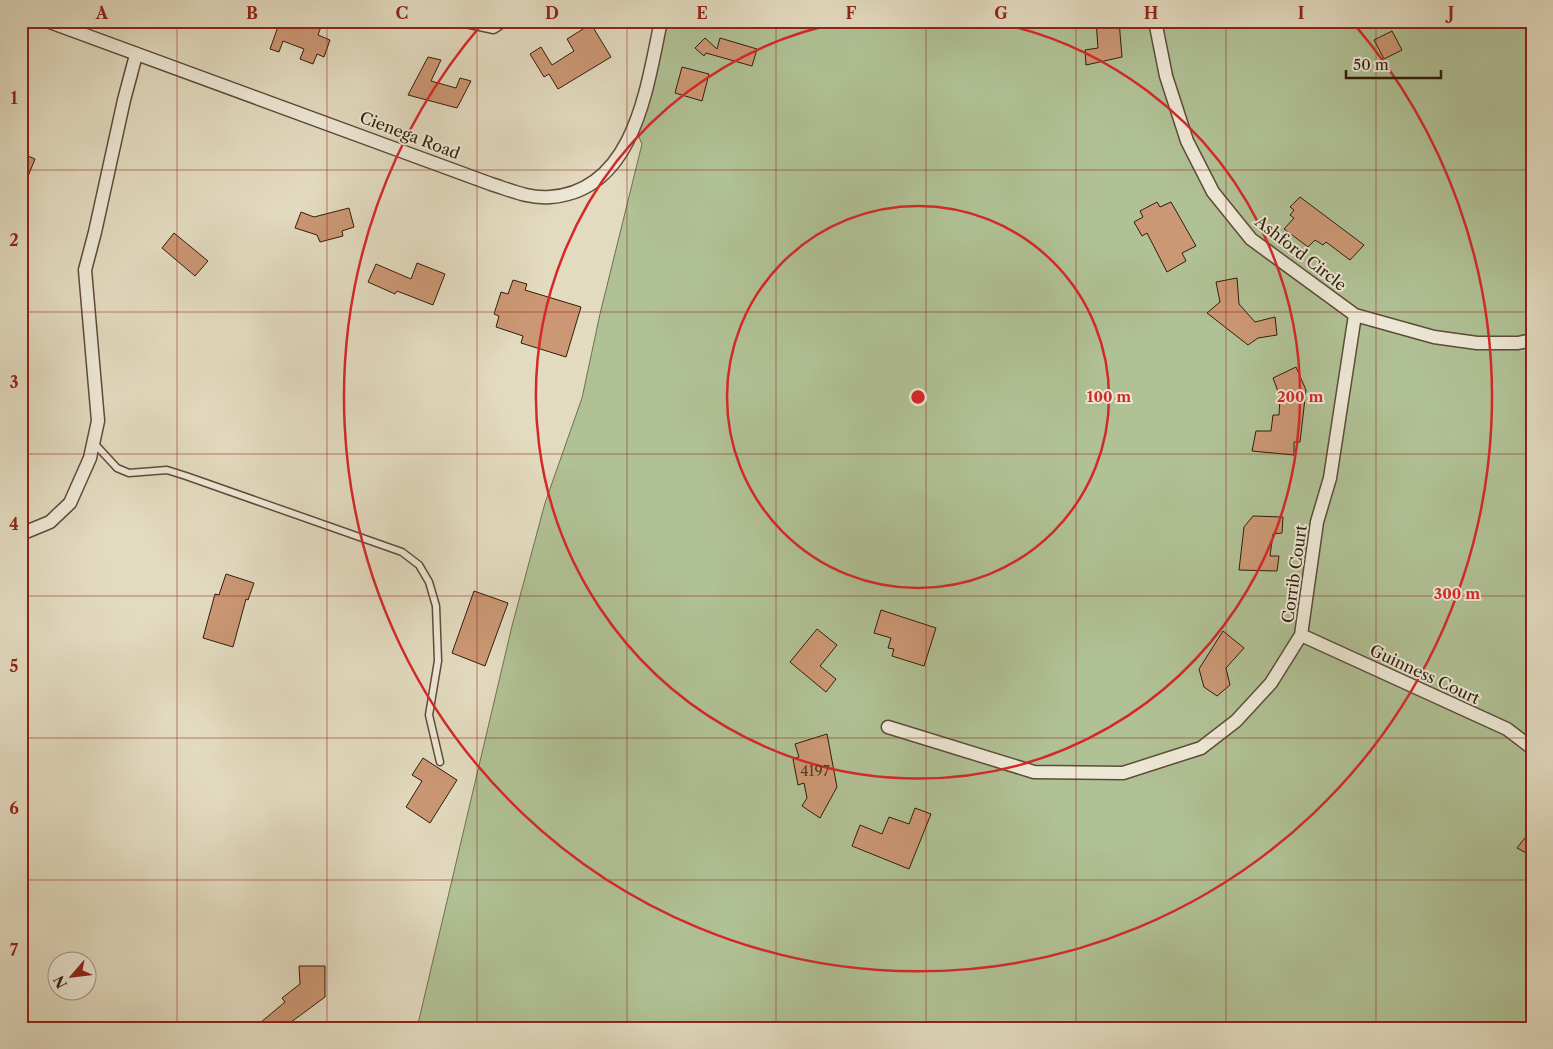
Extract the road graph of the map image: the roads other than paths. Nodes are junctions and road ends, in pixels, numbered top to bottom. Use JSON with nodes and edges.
{"nodes":[{"id":1,"x":47,"y":21,"type":"edge"},
{"id":2,"x":465,"y":21,"type":"edge"},
{"id":3,"x":502,"y":21,"type":"edge"},
{"id":4,"x":661,"y":21,"type":"edge"},
{"id":5,"x":1155,"y":21,"type":"edge"},
{"id":6,"x":136,"y":55,"type":"junction"},
{"id":7,"x":1355,"y":315,"type":"junction"},
{"id":8,"x":1532,"y":340,"type":"edge"},
{"id":9,"x":93,"y":442,"type":"junction"},
{"id":10,"x":21,"y":534,"type":"edge"},
{"id":11,"x":1301,"y":635,"type":"junction"},
{"id":12,"x":888,"y":727,"type":"dead end"},
{"id":13,"x":1532,"y":748,"type":"edge"},
{"id":14,"x":440,"y":762,"type":"dead end"}],
"edges":[{"from":1,"to":6,"type":"street","name":"Cienega Road"},
{"from":2,"to":3,"type":"street"},
{"from":4,"to":6,"type":"street","name":"Cienega Road"},
{"from":5,"to":7,"type":"street","name":"Ashford Circle"},
{"from":6,"to":9,"type":"street"},
{"from":7,"to":8,"type":"street","name":"Ashford Circle"},
{"from":7,"to":11,"type":"street","name":"Corrib Court"},
{"from":9,"to":10,"type":"street"},
{"from":9,"to":14,"type":"lane"},
{"from":11,"to":12,"type":"street","name":"Corrib Court"},
{"from":11,"to":13,"type":"street","name":"Guinness Court"}]}
